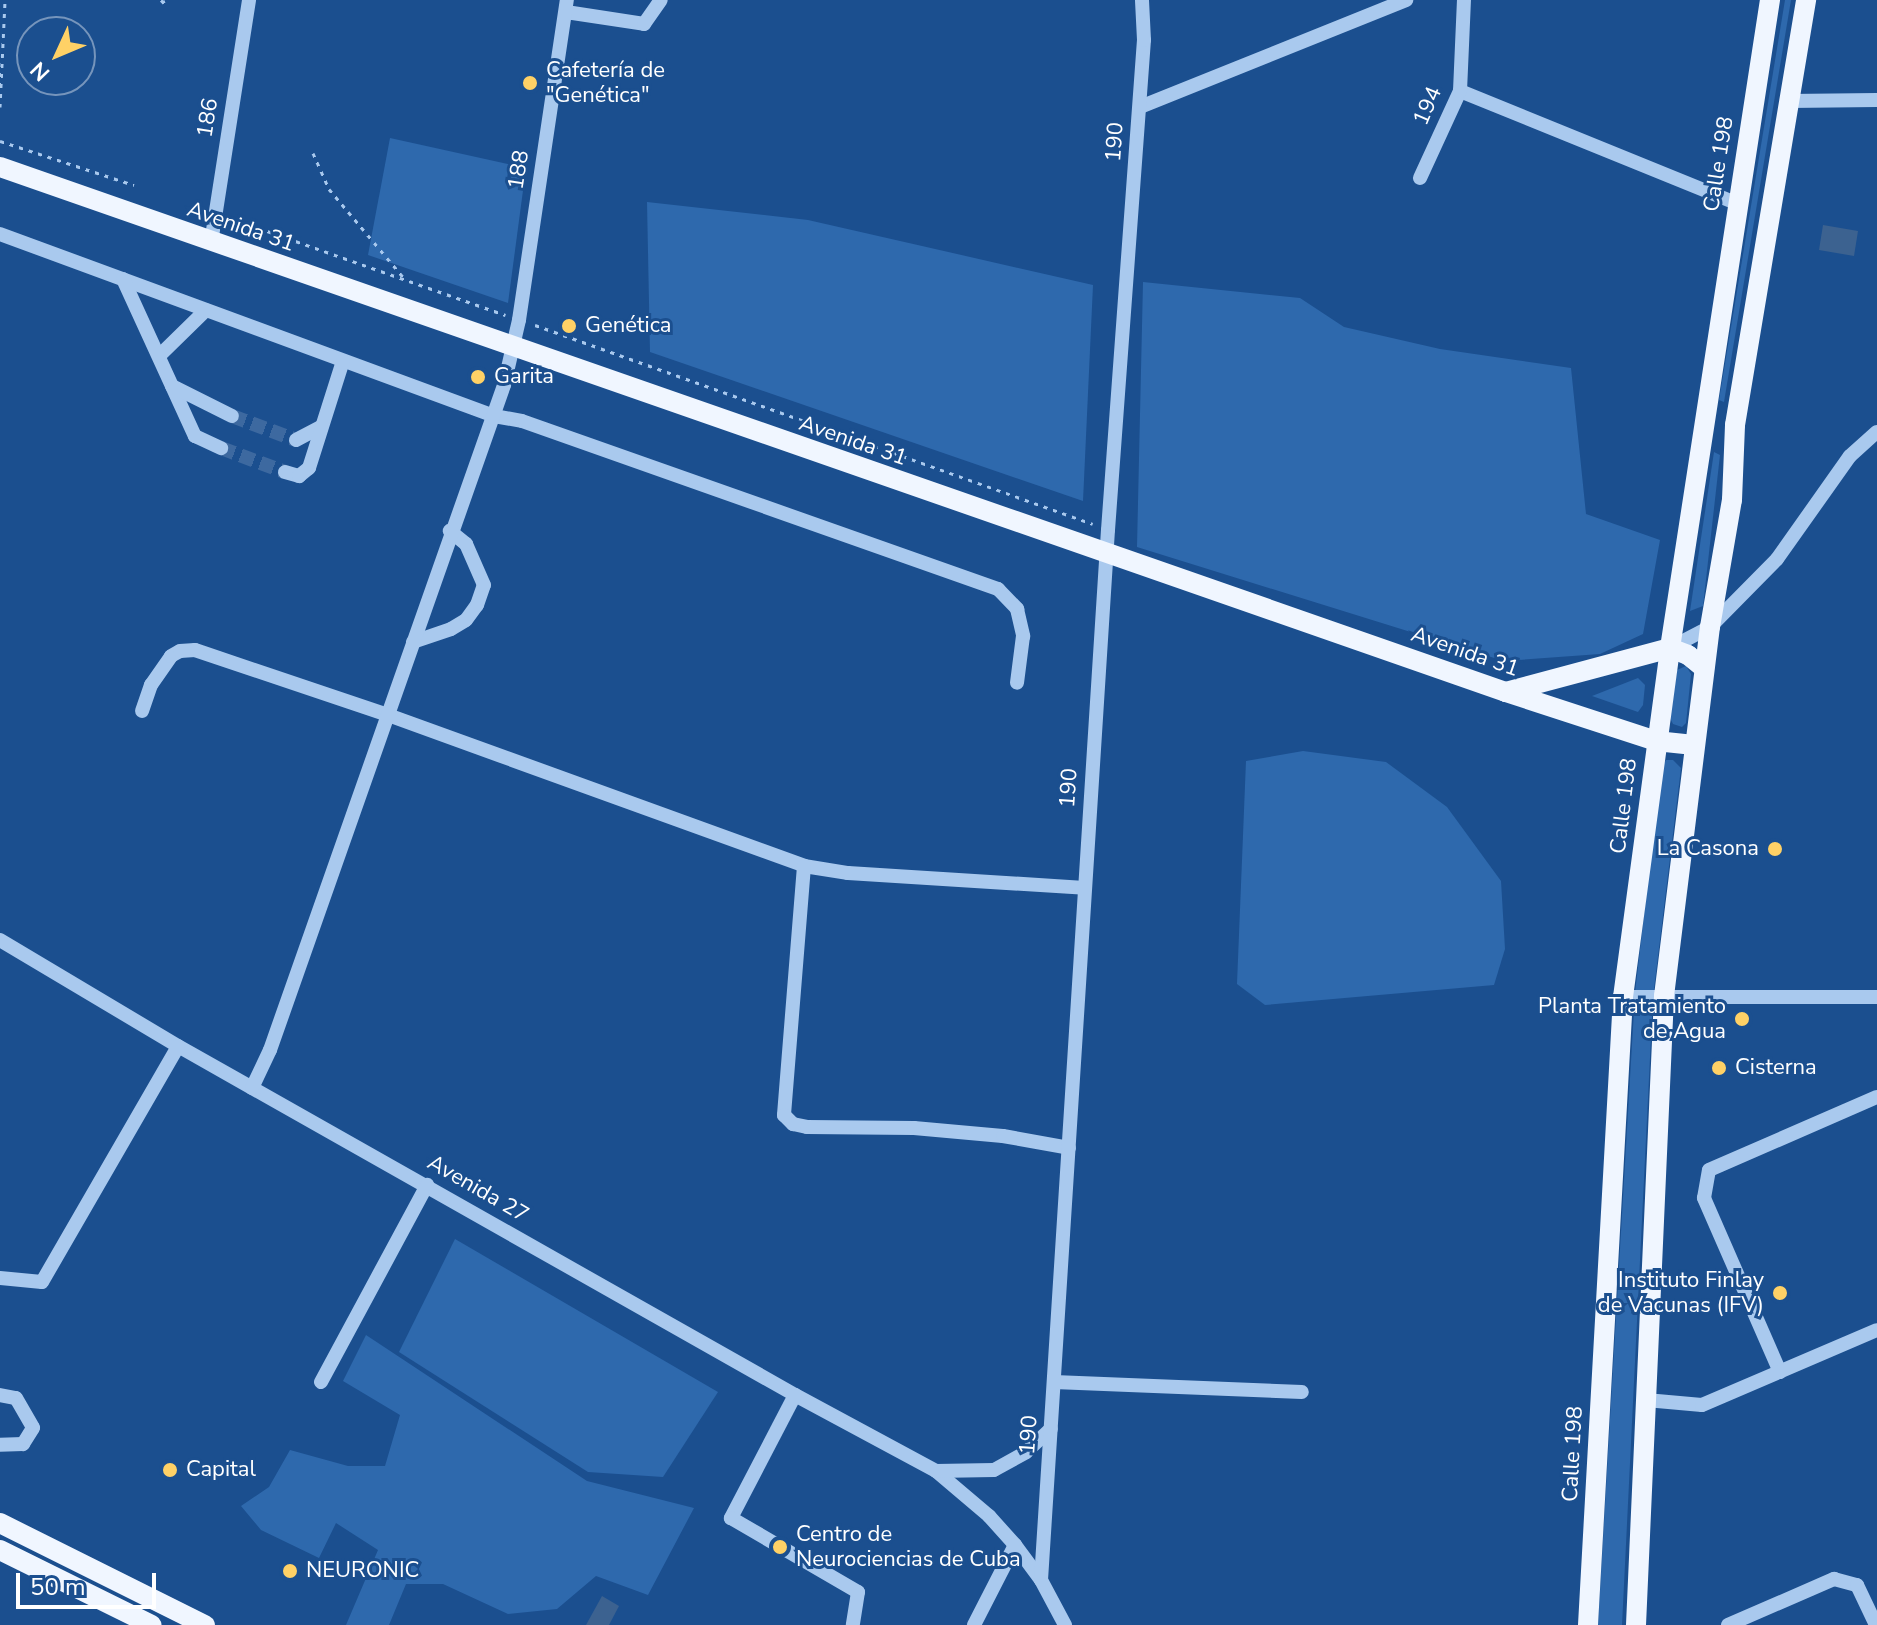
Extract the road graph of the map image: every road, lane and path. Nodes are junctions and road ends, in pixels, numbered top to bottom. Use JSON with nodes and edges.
{"nodes":[{"id":1,"x":5,"y":0,"type":"edge"},
{"id":2,"x":249,"y":0,"type":"edge"},
{"id":3,"x":661,"y":0,"type":"edge"},
{"id":4,"x":1142,"y":0,"type":"edge"},
{"id":5,"x":1406,"y":0,"type":"edge"},
{"id":6,"x":1464,"y":0,"type":"edge"},
{"id":7,"x":1770,"y":0,"type":"edge"},
{"id":8,"x":1806,"y":0,"type":"edge"},
{"id":9,"x":567,"y":6,"type":"edge"},
{"id":10,"x":1460,"y":91,"type":"junction"},
{"id":11,"x":1877,"y":100,"type":"edge"},
{"id":12,"x":1789,"y":101,"type":"junction"},
{"id":13,"x":0,"y":107,"type":"edge"},
{"id":14,"x":1140,"y":107,"type":"junction"},
{"id":15,"x":0,"y":141,"type":"edge"},
{"id":16,"x":313,"y":153,"type":"dead end"},
{"id":17,"x":0,"y":167,"type":"edge"},
{"id":18,"x":1420,"y":178,"type":"dead end"},
{"id":19,"x":134,"y":185,"type":"dead end"},
{"id":20,"x":1736,"y":203,"type":"junction"},
{"id":21,"x":215,"y":214,"type":"junction"},
{"id":22,"x":0,"y":234,"type":"edge"},
{"id":23,"x":211,"y":243,"type":"junction"},
{"id":24,"x":123,"y":279,"type":"junction"},
{"id":25,"x":407,"y":281,"type":"junction"},
{"id":26,"x":206,"y":310,"type":"junction"},
{"id":27,"x":519,"y":320,"type":"junction"},
{"id":28,"x":514,"y":347,"type":"junction"},
{"id":29,"x":160,"y":355,"type":"junction"},
{"id":30,"x":343,"y":361,"type":"junction"},
{"id":31,"x":172,"y":386,"type":"junction"},
{"id":32,"x":232,"y":416,"type":"tunnel mouth"},
{"id":33,"x":494,"y":416,"type":"junction"},
{"id":34,"x":1706,"y":418,"type":"junction"},
{"id":35,"x":1735,"y":425,"type":"junction"},
{"id":36,"x":320,"y":427,"type":"junction"},
{"id":37,"x":1877,"y":432,"type":"edge"},
{"id":38,"x":296,"y":440,"type":"dead end"},
{"id":39,"x":221,"y":448,"type":"tunnel mouth"},
{"id":40,"x":285,"y":472,"type":"dead end"},
{"id":41,"x":1108,"y":530,"type":"junction"},
{"id":42,"x":450,"y":531,"type":"junction"},
{"id":43,"x":1106,"y":555,"type":"junction"},
{"id":44,"x":1710,"y":627,"type":"junction"},
{"id":45,"x":413,"y":642,"type":"junction"},
{"id":46,"x":1670,"y":648,"type":"junction"},
{"id":47,"x":1704,"y":668,"type":"junction"},
{"id":48,"x":1017,"y":683,"type":"dead end"},
{"id":49,"x":1506,"y":692,"type":"junction"},
{"id":50,"x":142,"y":711,"type":"dead end"},
{"id":51,"x":388,"y":715,"type":"junction"},
{"id":52,"x":1656,"y":741,"type":"junction"},
{"id":53,"x":1694,"y":745,"type":"junction"},
{"id":54,"x":804,"y":866,"type":"junction"},
{"id":55,"x":1085,"y":888,"type":"junction"},
{"id":56,"x":0,"y":940,"type":"edge"},
{"id":57,"x":1664,"y":996,"type":"junction"},
{"id":58,"x":1623,"y":997,"type":"junction"},
{"id":59,"x":1877,"y":997,"type":"edge"},
{"id":60,"x":178,"y":1046,"type":"junction"},
{"id":61,"x":252,"y":1088,"type":"junction"},
{"id":62,"x":1877,"y":1097,"type":"edge"},
{"id":63,"x":1069,"y":1148,"type":"junction"},
{"id":64,"x":427,"y":1185,"type":"junction"},
{"id":65,"x":0,"y":1278,"type":"edge"},
{"id":66,"x":1877,"y":1330,"type":"edge"},
{"id":67,"x":1780,"y":1372,"type":"junction"},
{"id":68,"x":321,"y":1382,"type":"dead end"},
{"id":69,"x":1054,"y":1382,"type":"junction"},
{"id":70,"x":1302,"y":1392,"type":"dead end"},
{"id":71,"x":0,"y":1395,"type":"edge"},
{"id":72,"x":795,"y":1395,"type":"junction"},
{"id":73,"x":1646,"y":1400,"type":"junction"},
{"id":74,"x":1051,"y":1429,"type":"junction"},
{"id":75,"x":0,"y":1445,"type":"edge"},
{"id":76,"x":936,"y":1471,"type":"junction"},
{"id":77,"x":0,"y":1523,"type":"edge"},
{"id":78,"x":1015,"y":1545,"type":"junction"},
{"id":79,"x":0,"y":1550,"type":"edge"},
{"id":80,"x":1041,"y":1580,"type":"junction"},
{"id":81,"x":152,"y":1625,"type":"edge"},
{"id":82,"x":205,"y":1625,"type":"edge"},
{"id":83,"x":853,"y":1625,"type":"edge"},
{"id":84,"x":974,"y":1625,"type":"edge"},
{"id":85,"x":1065,"y":1625,"type":"edge"},
{"id":86,"x":1588,"y":1625,"type":"edge"},
{"id":87,"x":1636,"y":1625,"type":"edge"},
{"id":88,"x":1728,"y":1625,"type":"edge"},
{"id":89,"x":1876,"y":1625,"type":"edge"}],
"edges":[{"from":1,"to":13,"type":"path"},
{"from":2,"to":21,"type":"street","name":"186"},
{"from":3,"to":9,"type":"street"},
{"from":4,"to":14,"type":"street","name":"190"},
{"from":5,"to":14,"type":"street"},
{"from":6,"to":10,"type":"street","name":"194"},
{"from":7,"to":20,"type":"main road","name":"Calle 198"},
{"from":8,"to":12,"type":"main road"},
{"from":9,"to":27,"type":"street","name":"188"},
{"from":10,"to":18,"type":"street","name":"194"},
{"from":10,"to":20,"type":"street"},
{"from":11,"to":12,"type":"street"},
{"from":12,"to":35,"type":"main road"},
{"from":14,"to":41,"type":"street","name":"190"},
{"from":15,"to":19,"type":"path"},
{"from":16,"to":25,"type":"path"},
{"from":17,"to":23,"type":"main road","name":"Avenida 31"},
{"from":20,"to":34,"type":"main road","name":"Calle 198"},
{"from":21,"to":23,"type":"street","name":"186"},
{"from":21,"to":25,"type":"path"},
{"from":22,"to":24,"type":"street"},
{"from":23,"to":28,"type":"main road","name":"Avenida 31"},
{"from":24,"to":26,"type":"street"},
{"from":24,"to":29,"type":"street"},
{"from":25,"to":27,"type":"path"},
{"from":26,"to":29,"type":"street"},
{"from":26,"to":30,"type":"street"},
{"from":27,"to":28,"type":"street","name":"188"},
{"from":27,"to":41,"type":"path"},
{"from":28,"to":33,"type":"street","name":"188"},
{"from":28,"to":43,"type":"main road","name":"Avenida 31"},
{"from":29,"to":31,"type":"street"},
{"from":30,"to":33,"type":"street"},
{"from":30,"to":36,"type":"street"},
{"from":31,"to":32,"type":"street"},
{"from":31,"to":39,"type":"street"},
{"from":33,"to":42,"type":"street","name":"188"},
{"from":33,"to":48,"type":"street"},
{"from":34,"to":35,"type":"main road"},
{"from":34,"to":46,"type":"main road","name":"Calle 198"},
{"from":35,"to":44,"type":"main road"},
{"from":36,"to":38,"type":"street"},
{"from":36,"to":40,"type":"street"},
{"from":37,"to":44,"type":"street"},
{"from":41,"to":43,"type":"street","name":"190"},
{"from":42,"to":45,"type":"street","name":"188"},
{"from":42,"to":45,"type":"street"},
{"from":43,"to":49,"type":"main road","name":"Avenida 31"},
{"from":43,"to":55,"type":"street","name":"190"},
{"from":44,"to":46,"type":"street"},
{"from":44,"to":47,"type":"main road"},
{"from":45,"to":51,"type":"street","name":"188"},
{"from":46,"to":47,"type":"main road"},
{"from":46,"to":49,"type":"main road"},
{"from":46,"to":52,"type":"main road","name":"Calle 198"},
{"from":47,"to":53,"type":"main road"},
{"from":49,"to":52,"type":"main road","name":"Avenida 31"},
{"from":50,"to":51,"type":"street"},
{"from":51,"to":54,"type":"street"},
{"from":51,"to":61,"type":"street","name":"188"},
{"from":52,"to":53,"type":"main road","name":"Avenida 31"},
{"from":52,"to":58,"type":"main road","name":"Calle 198"},
{"from":53,"to":57,"type":"main road"},
{"from":54,"to":55,"type":"street"},
{"from":54,"to":63,"type":"street"},
{"from":55,"to":63,"type":"street","name":"190"},
{"from":56,"to":60,"type":"street","name":"Avenida 27"},
{"from":57,"to":58,"type":"street"},
{"from":57,"to":59,"type":"street"},
{"from":57,"to":73,"type":"main road"},
{"from":58,"to":86,"type":"main road","name":"Calle 198"},
{"from":60,"to":61,"type":"street","name":"Avenida 27"},
{"from":60,"to":65,"type":"street"},
{"from":61,"to":64,"type":"street","name":"Avenida 27"},
{"from":62,"to":67,"type":"street"},
{"from":63,"to":69,"type":"street","name":"190"},
{"from":64,"to":68,"type":"street"},
{"from":64,"to":72,"type":"street","name":"Avenida 27"},
{"from":66,"to":67,"type":"street"},
{"from":67,"to":73,"type":"street"},
{"from":69,"to":70,"type":"street"},
{"from":69,"to":74,"type":"street","name":"190"},
{"from":71,"to":75,"type":"street"},
{"from":72,"to":76,"type":"street","name":"Avenida 27"},
{"from":72,"to":83,"type":"street"},
{"from":73,"to":87,"type":"main road"},
{"from":74,"to":76,"type":"street","name":"Avenida 27"},
{"from":74,"to":80,"type":"street","name":"190"},
{"from":76,"to":78,"type":"street","name":"Avenida 27"},
{"from":77,"to":82,"type":"main road"},
{"from":78,"to":80,"type":"street","name":"Avenida 27"},
{"from":78,"to":84,"type":"street"},
{"from":79,"to":81,"type":"main road"},
{"from":80,"to":85,"type":"street","name":"Avenida 27"},
{"from":88,"to":89,"type":"street"}]}
